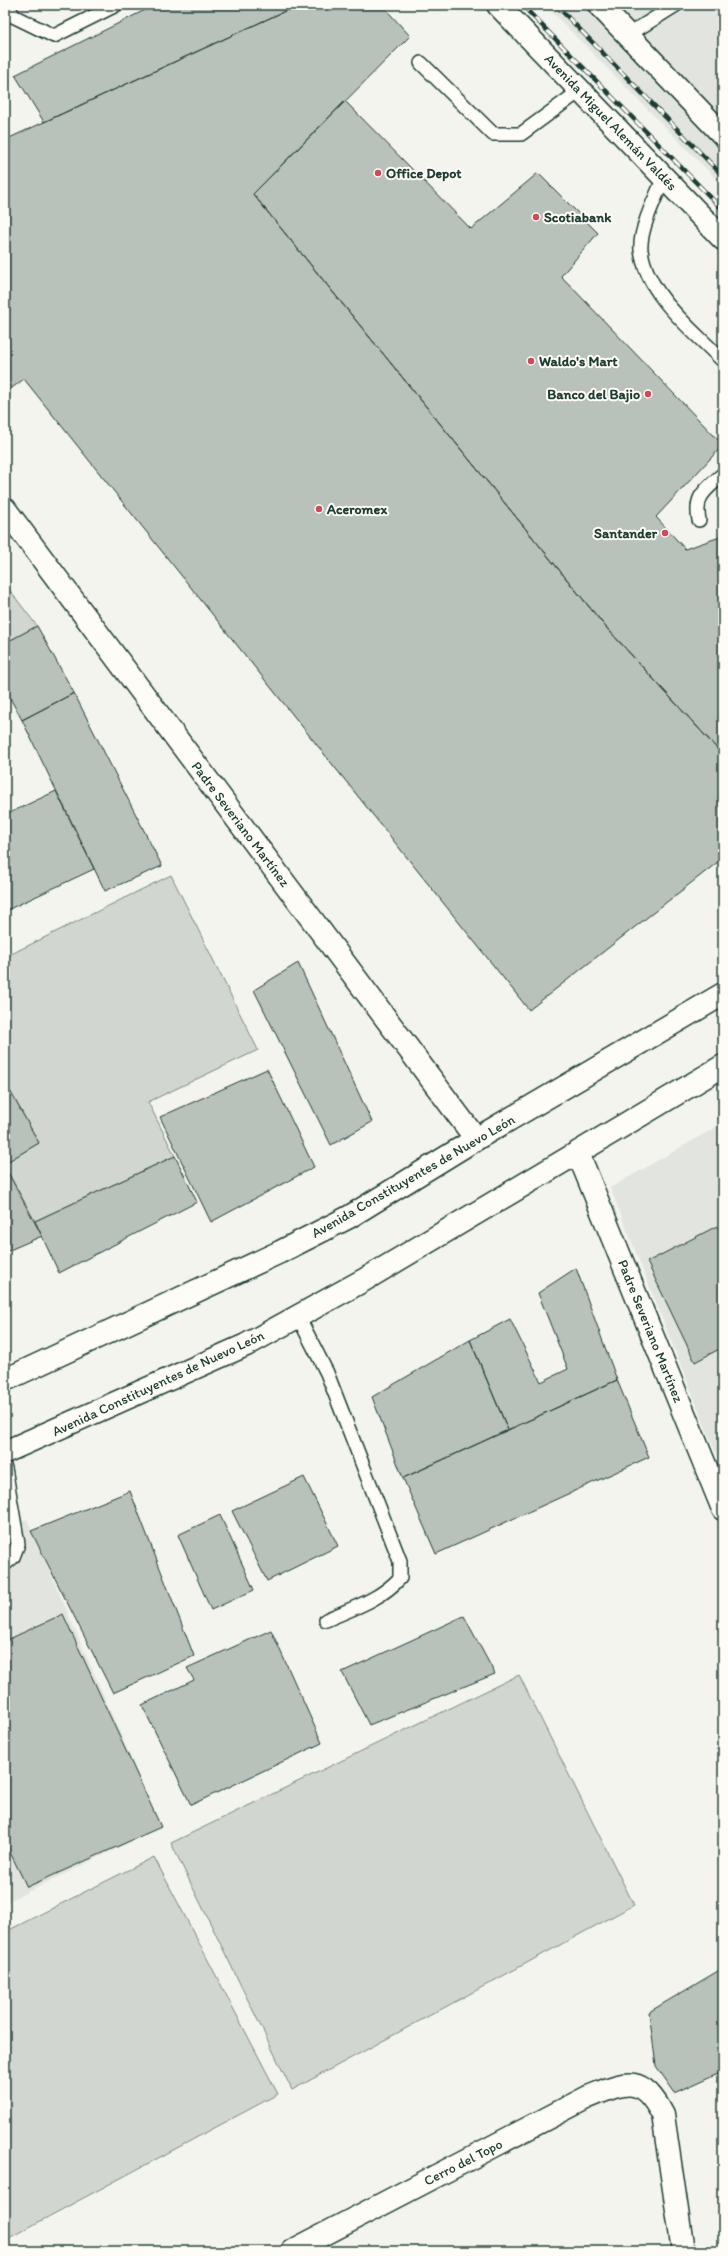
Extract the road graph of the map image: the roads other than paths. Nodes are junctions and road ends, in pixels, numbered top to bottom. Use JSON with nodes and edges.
{"nodes":[{"id":1,"x":8,"y":5,"type":"edge"},
{"id":2,"x":116,"y":5,"type":"edge"},
{"id":3,"x":498,"y":5,"type":"edge"},
{"id":4,"x":599,"y":5,"type":"edge"},
{"id":5,"x":676,"y":5,"type":"edge"},
{"id":6,"x":628,"y":35,"type":"junction"},
{"id":7,"x":421,"y":63,"type":"dead end"},
{"id":8,"x":580,"y":90,"type":"junction"},
{"id":9,"x":723,"y":135,"type":"edge"},
{"id":10,"x":664,"y":178,"type":"junction"},
{"id":11,"x":723,"y":239,"type":"edge"},
{"id":12,"x":723,"y":361,"type":"edge"},
{"id":13,"x":723,"y":474,"type":"edge"},
{"id":14,"x":5,"y":509,"type":"edge"},
{"id":15,"x":698,"y":520,"type":"dead end"},
{"id":16,"x":723,"y":994,"type":"edge"},
{"id":17,"x":723,"y":1066,"type":"edge"},
{"id":18,"x":476,"y":1139,"type":"junction"},
{"id":19,"x":578,"y":1153,"type":"junction"},
{"id":20,"x":298,"y":1316,"type":"junction"},
{"id":21,"x":5,"y":1380,"type":"edge"},
{"id":22,"x":5,"y":1452,"type":"edge"},
{"id":23,"x":5,"y":1468,"type":"edge"},
{"id":24,"x":723,"y":1508,"type":"edge"},
{"id":25,"x":5,"y":1564,"type":"edge"},
{"id":26,"x":326,"y":1620,"type":"dead end"},
{"id":27,"x":329,"y":2243,"type":"edge"},
{"id":28,"x":292,"y":2251,"type":"edge"},
{"id":29,"x":683,"y":2251,"type":"edge"}],
"edges":[{"from":1,"to":2,"type":"lane"},
{"from":3,"to":8,"type":"main road","name":"Avenida Miguel Alemán Valdés"},
{"from":4,"to":6,"type":"main road"},
{"from":5,"to":6,"type":"lane"},
{"from":6,"to":9,"type":"main road"},
{"from":7,"to":8,"type":"lane"},
{"from":8,"to":10,"type":"main road","name":"Avenida Miguel Alemán Valdés"},
{"from":10,"to":11,"type":"main road","name":"Avenida Miguel Alemán Valdés"},
{"from":10,"to":12,"type":"lane"},
{"from":13,"to":15,"type":"lane"},
{"from":14,"to":18,"type":"main road","name":"Padre Severiano Martínez"},
{"from":16,"to":18,"type":"main road","name":"Avenida Constituyentes de Nuevo León"},
{"from":17,"to":19,"type":"main road","name":"Avenida Constituyentes de Nuevo León"},
{"from":18,"to":21,"type":"main road","name":"Avenida Constituyentes de Nuevo León"},
{"from":19,"to":20,"type":"main road","name":"Avenida Constituyentes de Nuevo León"},
{"from":19,"to":24,"type":"main road","name":"Padre Severiano Martínez"},
{"from":20,"to":22,"type":"main road","name":"Avenida Constituyentes de Nuevo León"},
{"from":20,"to":26,"type":"lane"},
{"from":23,"to":25,"type":"lane"},
{"from":27,"to":28,"type":"main road","name":"Cerro del Topo"},
{"from":27,"to":29,"type":"main road","name":"Cerro del Topo"}]}
